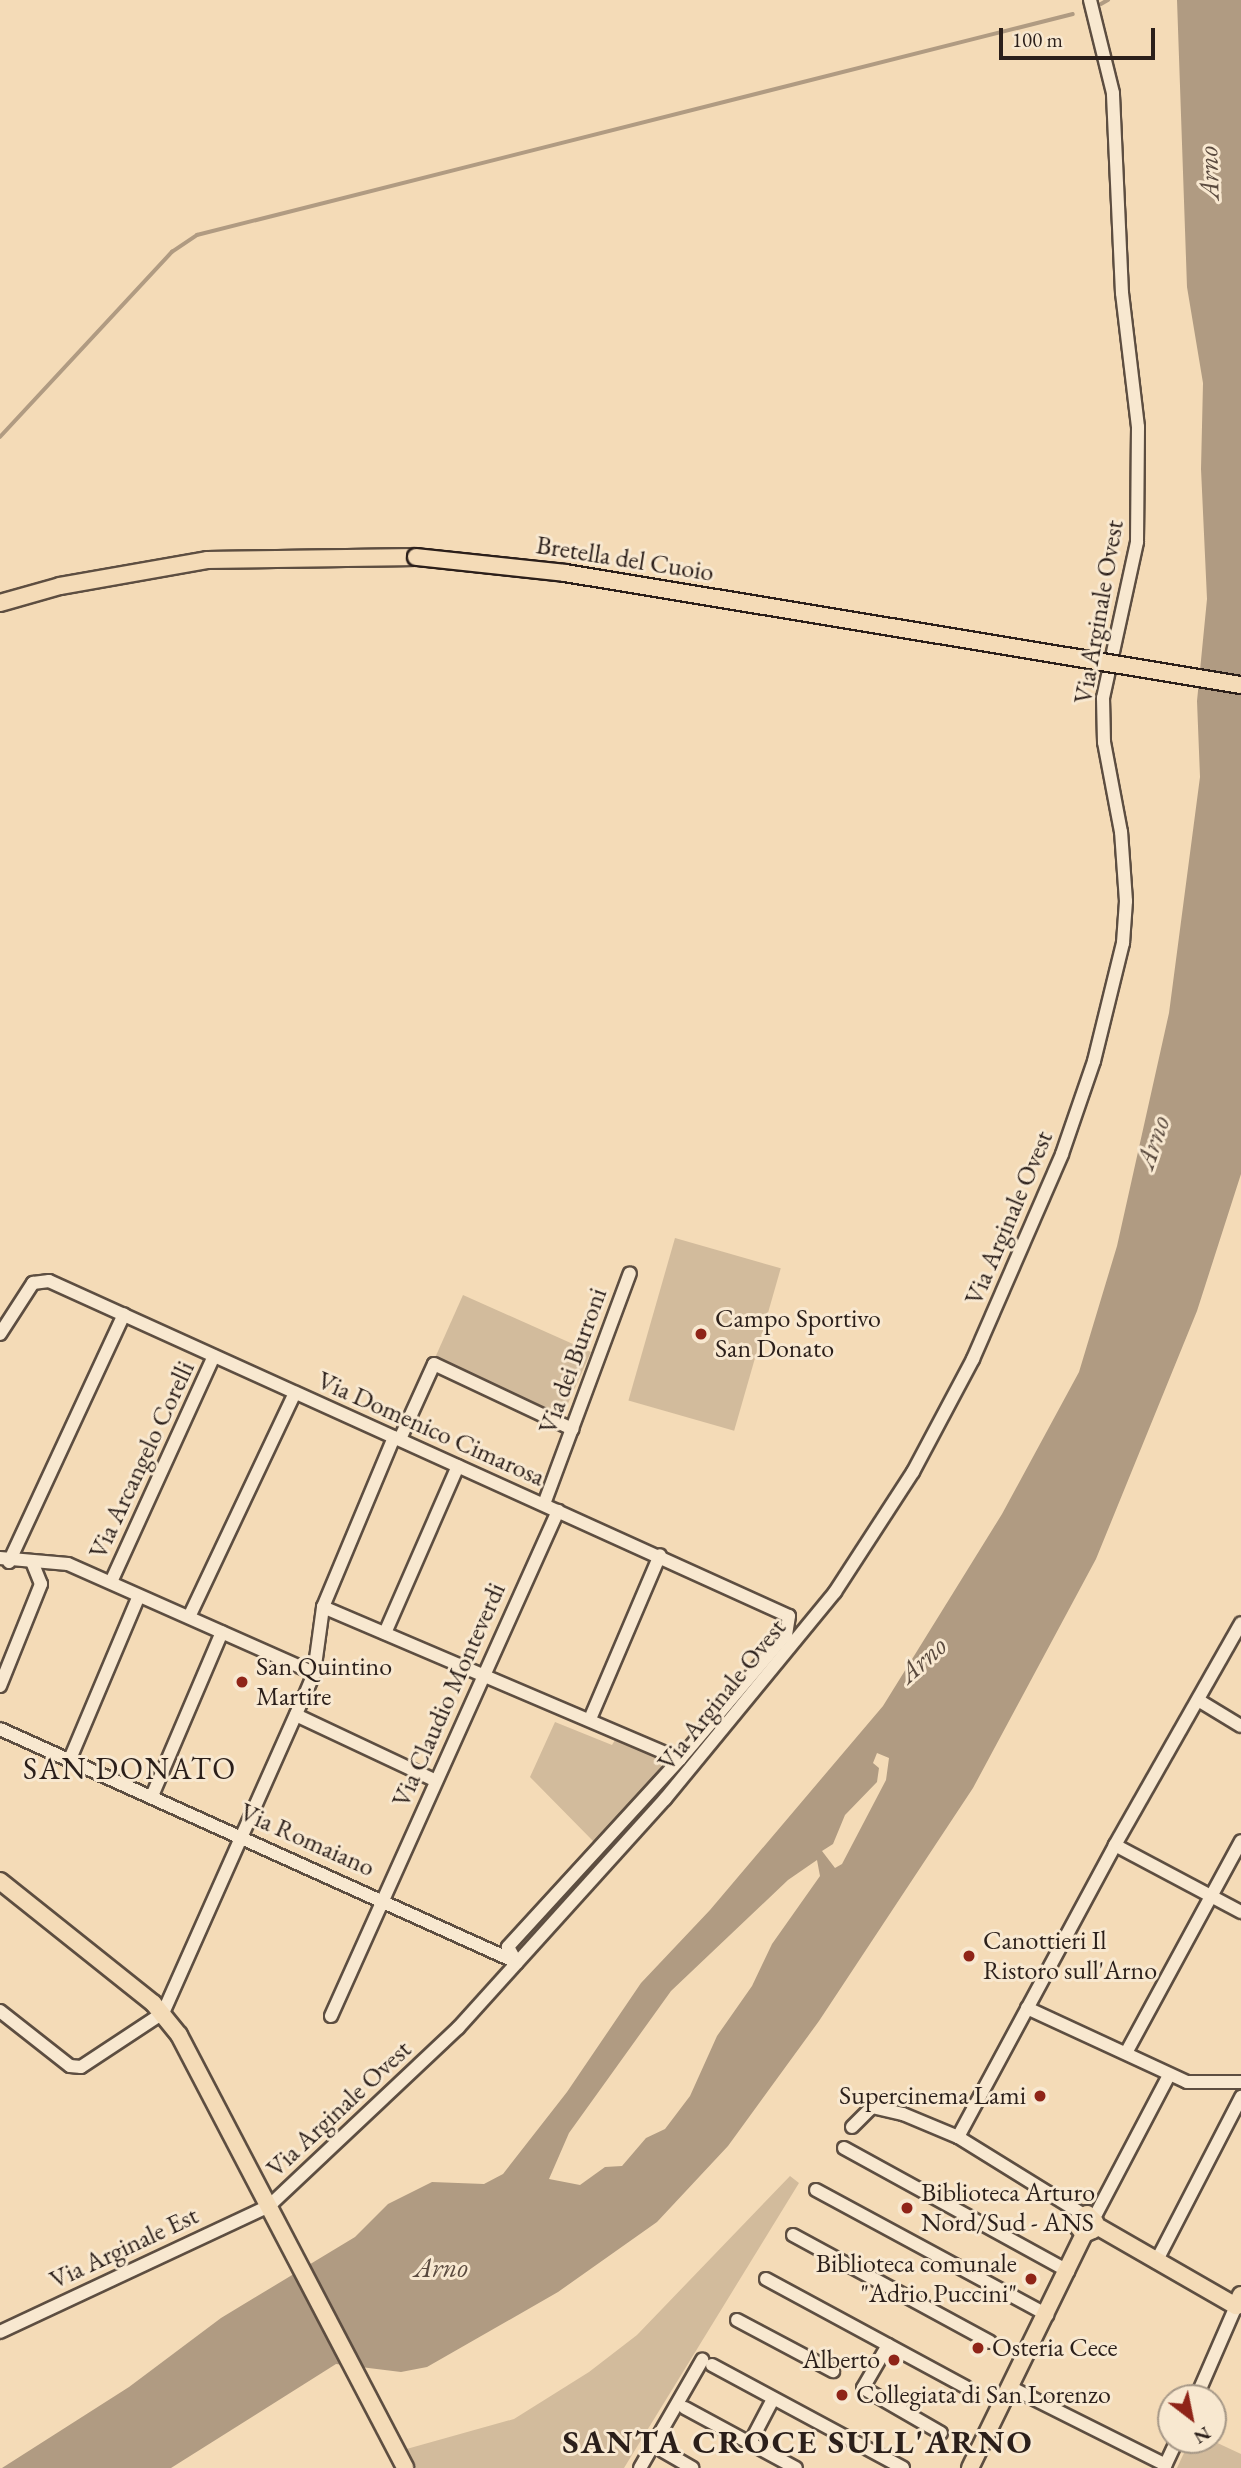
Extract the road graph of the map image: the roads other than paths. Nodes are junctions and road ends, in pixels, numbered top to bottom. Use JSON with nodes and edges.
{"nodes":[{"id":1,"x":1090,"y":0,"type":"edge"},
{"id":2,"x":0,"y":603,"type":"edge"},
{"id":3,"x":1241,"y":685,"type":"edge"},
{"id":4,"x":629,"y":1273,"type":"dead end"},
{"id":5,"x":124,"y":1314,"type":"junction"},
{"id":6,"x":0,"y":1334,"type":"edge"},
{"id":7,"x":214,"y":1356,"type":"junction"},
{"id":8,"x":295,"y":1393,"type":"junction"},
{"id":9,"x":572,"y":1429,"type":"junction"},
{"id":10,"x":397,"y":1438,"type":"junction"},
{"id":11,"x":458,"y":1466,"type":"junction"},
{"id":12,"x":544,"y":1504,"type":"junction"},
{"id":13,"x":558,"y":1511,"type":"junction"},
{"id":14,"x":660,"y":1555,"type":"junction"},
{"id":15,"x":4,"y":1560,"type":"edge"},
{"id":16,"x":32,"y":1562,"type":"junction"},
{"id":17,"x":111,"y":1582,"type":"junction"},
{"id":18,"x":139,"y":1596,"type":"junction"},
{"id":19,"x":323,"y":1607,"type":"junction"},
{"id":20,"x":189,"y":1617,"type":"junction"},
{"id":21,"x":1241,"y":1623,"type":"edge"},
{"id":22,"x":222,"y":1632,"type":"junction"},
{"id":23,"x":383,"y":1632,"type":"junction"},
{"id":24,"x":314,"y":1672,"type":"junction"},
{"id":25,"x":481,"y":1674,"type":"junction"},
{"id":26,"x":0,"y":1686,"type":"edge"},
{"id":27,"x":1198,"y":1700,"type":"junction"},
{"id":28,"x":296,"y":1715,"type":"junction"},
{"id":29,"x":590,"y":1719,"type":"junction"},
{"id":30,"x":1241,"y":1727,"type":"edge"},
{"id":31,"x":0,"y":1729,"type":"edge"},
{"id":32,"x":69,"y":1759,"type":"junction"},
{"id":33,"x":680,"y":1759,"type":"junction"},
{"id":34,"x":434,"y":1780,"type":"junction"},
{"id":35,"x":152,"y":1796,"type":"junction"},
{"id":36,"x":245,"y":1838,"type":"junction"},
{"id":37,"x":1241,"y":1841,"type":"edge"},
{"id":38,"x":1115,"y":1845,"type":"junction"},
{"id":39,"x":0,"y":1881,"type":"edge"},
{"id":40,"x":1208,"y":1897,"type":"junction"},
{"id":41,"x":383,"y":1899,"type":"junction"},
{"id":42,"x":1241,"y":1912,"type":"edge"},
{"id":43,"x":516,"y":1963,"type":"junction"},
{"id":44,"x":1027,"y":2008,"type":"junction"},
{"id":45,"x":0,"y":2011,"type":"edge"},
{"id":46,"x":163,"y":2012,"type":"junction"},
{"id":47,"x":331,"y":2016,"type":"dead end"},
{"id":48,"x":1126,"y":2053,"type":"junction"},
{"id":49,"x":1169,"y":2075,"type":"junction"},
{"id":50,"x":1241,"y":2082,"type":"edge"},
{"id":51,"x":1241,"y":2097,"type":"edge"},
{"id":52,"x":852,"y":2127,"type":"dead end"},
{"id":53,"x":958,"y":2137,"type":"junction"},
{"id":54,"x":844,"y":2148,"type":"dead end"},
{"id":55,"x":816,"y":2190,"type":"dead end"},
{"id":56,"x":269,"y":2206,"type":"junction"},
{"id":57,"x":1089,"y":2223,"type":"junction"},
{"id":58,"x":793,"y":2235,"type":"dead end"},
{"id":59,"x":1156,"y":2262,"type":"junction"},
{"id":60,"x":1068,"y":2271,"type":"junction"},
{"id":61,"x":766,"y":2279,"type":"dead end"},
{"id":62,"x":1239,"y":2300,"type":"edge"},
{"id":63,"x":1047,"y":2315,"type":"junction"},
{"id":64,"x":737,"y":2320,"type":"dead end"},
{"id":65,"x":0,"y":2332,"type":"edge"},
{"id":66,"x":990,"y":2342,"type":"dead end"},
{"id":67,"x":888,"y":2345,"type":"junction"},
{"id":68,"x":833,"y":2371,"type":"dead end"},
{"id":69,"x":1202,"y":2384,"type":"edge"},
{"id":70,"x":966,"y":2387,"type":"dead end"},
{"id":71,"x":1010,"y":2387,"type":"junction"},
{"id":72,"x":773,"y":2399,"type":"junction"},
{"id":73,"x":685,"y":2408,"type":"dead end"},
{"id":74,"x":941,"y":2433,"type":"dead end"},
{"id":75,"x":750,"y":2443,"type":"junction"},
{"id":76,"x":663,"y":2451,"type":"dead end"},
{"id":77,"x":878,"y":2462,"type":"edge"},
{"id":78,"x":1165,"y":2466,"type":"edge"},
{"id":79,"x":405,"y":2468,"type":"edge"},
{"id":80,"x":640,"y":2468,"type":"edge"},
{"id":81,"x":692,"y":2468,"type":"edge"},
{"id":82,"x":796,"y":2468,"type":"edge"},
{"id":83,"x":903,"y":2468,"type":"edge"},
{"id":84,"x":970,"y":2468,"type":"edge"}],
"edges":[{"from":1,"to":43,"type":"street","name":"Via Arginale Ovest"},
{"from":2,"to":3,"type":"main road","name":"Bretella del Cuoio","bridge":true},
{"from":4,"to":9,"type":"street","name":"Via dei Burroni"},
{"from":5,"to":6,"type":"street","name":"Via Domenico Cimarosa"},
{"from":5,"to":7,"type":"street","name":"Via Domenico Cimarosa"},
{"from":5,"to":15,"type":"street"},
{"from":7,"to":8,"type":"street","name":"Via Domenico Cimarosa"},
{"from":7,"to":17,"type":"street","name":"Via Arcangelo Corelli"},
{"from":8,"to":10,"type":"street","name":"Via Domenico Cimarosa"},
{"from":8,"to":20,"type":"street"},
{"from":9,"to":10,"type":"street"},
{"from":9,"to":12,"type":"street","name":"Via dei Burroni"},
{"from":10,"to":11,"type":"street","name":"Via Domenico Cimarosa"},
{"from":10,"to":19,"type":"street"},
{"from":11,"to":12,"type":"street","name":"Via Domenico Cimarosa"},
{"from":11,"to":23,"type":"street"},
{"from":12,"to":13,"type":"street","name":"Via Domenico Cimarosa"},
{"from":13,"to":14,"type":"street","name":"Via Domenico Cimarosa"},
{"from":13,"to":25,"type":"street","name":"Via Claudio Monteverdi"},
{"from":14,"to":29,"type":"street"},
{"from":14,"to":33,"type":"street","name":"Via Domenico Cimarosa"},
{"from":15,"to":16,"type":"street"},
{"from":16,"to":17,"type":"street"},
{"from":16,"to":26,"type":"street"},
{"from":17,"to":18,"type":"street"},
{"from":18,"to":20,"type":"street"},
{"from":18,"to":32,"type":"street"},
{"from":19,"to":23,"type":"street"},
{"from":19,"to":24,"type":"street"},
{"from":20,"to":22,"type":"street"},
{"from":21,"to":27,"type":"street"},
{"from":22,"to":24,"type":"street"},
{"from":22,"to":35,"type":"street"},
{"from":23,"to":25,"type":"street"},
{"from":24,"to":28,"type":"street"},
{"from":25,"to":29,"type":"street"},
{"from":25,"to":34,"type":"street","name":"Via Claudio Monteverdi"},
{"from":27,"to":30,"type":"street"},
{"from":27,"to":38,"type":"street"},
{"from":28,"to":34,"type":"street"},
{"from":28,"to":36,"type":"street"},
{"from":29,"to":33,"type":"street"},
{"from":31,"to":32,"type":"street","name":"Via Romaiano"},
{"from":32,"to":35,"type":"street","name":"Via Romaiano"},
{"from":33,"to":43,"type":"street"},
{"from":34,"to":41,"type":"street","name":"Via Claudio Monteverdi"},
{"from":35,"to":36,"type":"street","name":"Via Romaiano"},
{"from":36,"to":41,"type":"street","name":"Via Romaiano"},
{"from":36,"to":46,"type":"street"},
{"from":37,"to":40,"type":"street"},
{"from":38,"to":40,"type":"street"},
{"from":38,"to":44,"type":"street"},
{"from":39,"to":46,"type":"main road"},
{"from":40,"to":42,"type":"street"},
{"from":40,"to":48,"type":"street"},
{"from":41,"to":43,"type":"street","name":"Via Romaiano"},
{"from":41,"to":47,"type":"street","name":"Via Claudio Monteverdi"},
{"from":43,"to":56,"type":"street","name":"Via Arginale Ovest"},
{"from":44,"to":48,"type":"street"},
{"from":44,"to":53,"type":"street"},
{"from":45,"to":46,"type":"street"},
{"from":46,"to":56,"type":"main road"},
{"from":48,"to":49,"type":"street"},
{"from":49,"to":50,"type":"street"},
{"from":49,"to":57,"type":"street"},
{"from":51,"to":59,"type":"street"},
{"from":52,"to":53,"type":"street"},
{"from":53,"to":57,"type":"street"},
{"from":54,"to":60,"type":"street"},
{"from":55,"to":63,"type":"street"},
{"from":56,"to":65,"type":"street","name":"Via Arginale Est"},
{"from":56,"to":79,"type":"main road"},
{"from":57,"to":59,"type":"main road"},
{"from":57,"to":60,"type":"main road"},
{"from":58,"to":66,"type":"street"},
{"from":59,"to":62,"type":"main road"},
{"from":60,"to":63,"type":"main road"},
{"from":61,"to":67,"type":"street"},
{"from":62,"to":69,"type":"street"},
{"from":63,"to":71,"type":"main road"},
{"from":64,"to":68,"type":"street"},
{"from":67,"to":70,"type":"street"},
{"from":67,"to":74,"type":"street"},
{"from":71,"to":78,"type":"street"},
{"from":71,"to":84,"type":"main road"},
{"from":72,"to":75,"type":"street"},
{"from":72,"to":77,"type":"street"},
{"from":72,"to":80,"type":"street"},
{"from":73,"to":75,"type":"street"},
{"from":75,"to":82,"type":"street"},
{"from":76,"to":81,"type":"street"},
{"from":77,"to":83,"type":"street"}]}
